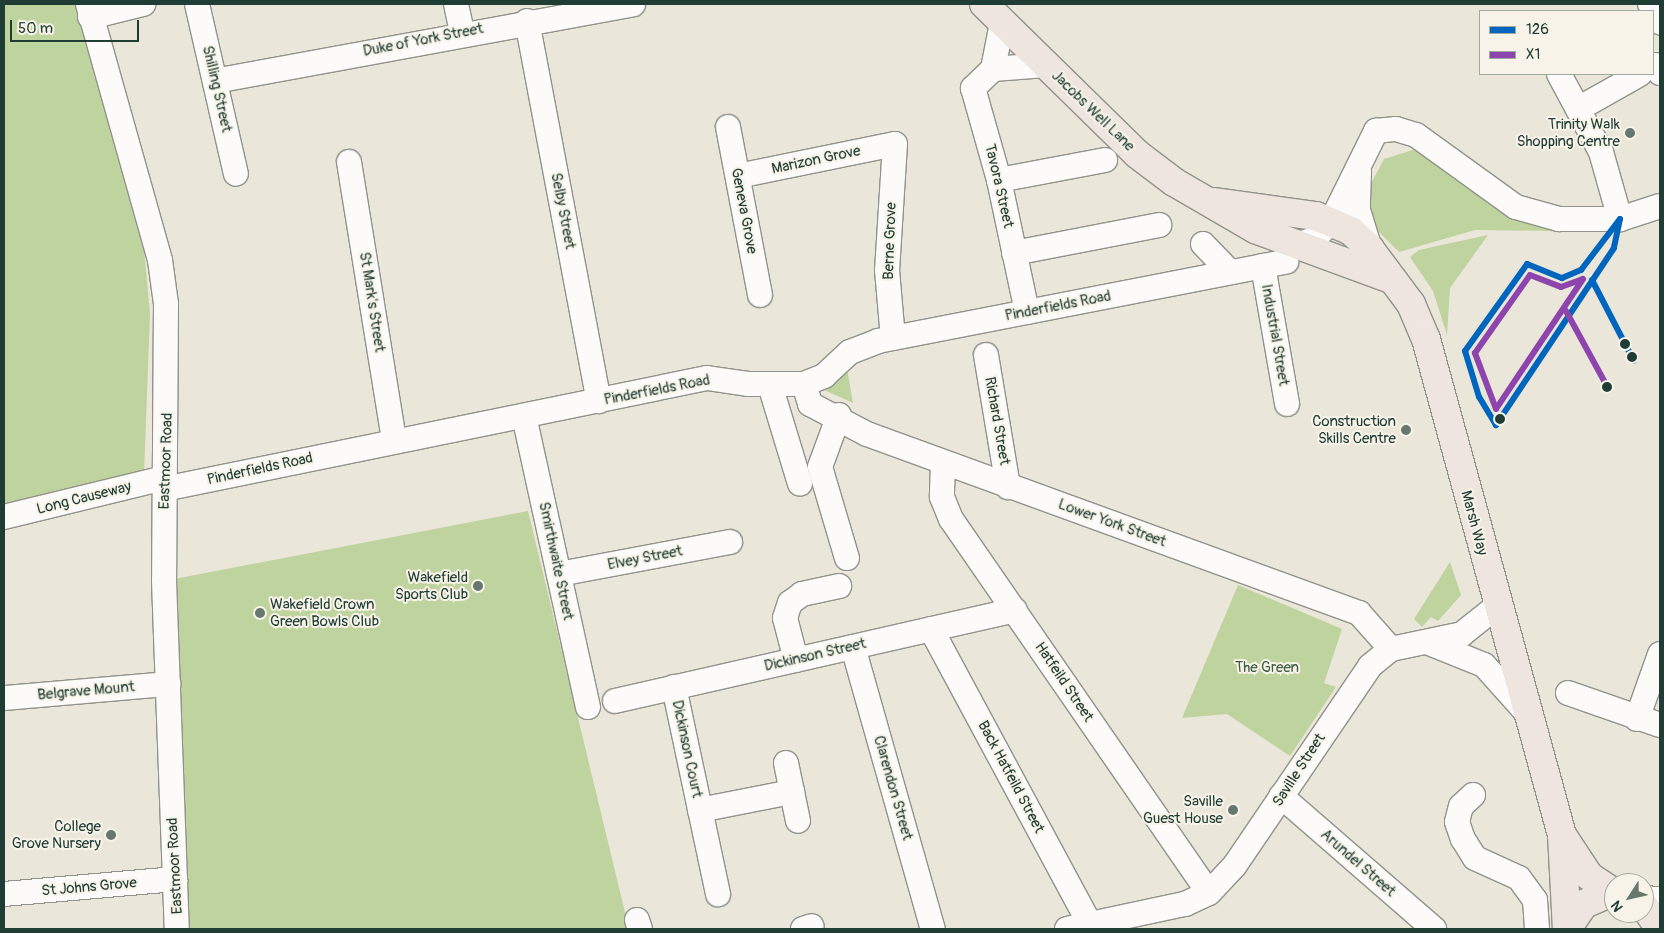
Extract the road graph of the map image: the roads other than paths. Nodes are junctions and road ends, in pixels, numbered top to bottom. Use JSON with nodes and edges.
{"nodes":[{"id":1,"x":144,"y":4,"type":"edge"},
{"id":2,"x":196,"y":4,"type":"edge"},
{"id":3,"x":456,"y":4,"type":"edge"},
{"id":4,"x":633,"y":4,"type":"edge"},
{"id":5,"x":89,"y":10,"type":"edge"},
{"id":6,"x":993,"y":13,"type":"edge"},
{"id":7,"x":527,"y":21,"type":"junction"},
{"id":8,"x":462,"y":32,"type":"junction"},
{"id":9,"x":1046,"y":65,"type":"junction"},
{"id":10,"x":993,"y":69,"type":"junction"},
{"id":11,"x":1560,"y":75,"type":"edge"},
{"id":12,"x":1641,"y":75,"type":"edge"},
{"id":13,"x":215,"y":81,"type":"junction"},
{"id":14,"x":1578,"y":109,"type":"junction"},
{"id":15,"x":728,"y":127,"type":"dead end"},
{"id":16,"x":895,"y":144,"type":"joint"},
{"id":17,"x":1106,"y":160,"type":"dead end"},
{"id":18,"x":1360,"y":160,"type":"junction"},
{"id":19,"x":349,"y":162,"type":"dead end"},
{"id":20,"x":236,"y":174,"type":"dead end"},
{"id":21,"x":738,"y":176,"type":"junction"},
{"id":22,"x":999,"y":180,"type":"junction"},
{"id":23,"x":1660,"y":206,"type":"edge"},
{"id":24,"x":1620,"y":219,"type":"junction"},
{"id":25,"x":1159,"y":225,"type":"dead end"},
{"id":26,"x":1325,"y":237,"type":"junction"},
{"id":27,"x":1203,"y":244,"type":"dead end"},
{"id":28,"x":1014,"y":253,"type":"junction"},
{"id":29,"x":1263,"y":266,"type":"junction"},
{"id":30,"x":1230,"y":272,"type":"junction"},
{"id":31,"x":1391,"y":279,"type":"junction"},
{"id":32,"x":760,"y":295,"type":"dead end"},
{"id":33,"x":1027,"y":312,"type":"junction"},
{"id":34,"x":893,"y":338,"type":"junction"},
{"id":35,"x":986,"y":354,"type":"dead end"},
{"id":36,"x":770,"y":385,"type":"junction"},
{"id":37,"x":805,"y":390,"type":"junction"},
{"id":38,"x":599,"y":401,"type":"junction"},
{"id":39,"x":1287,"y":404,"type":"dead end"},
{"id":40,"x":840,"y":415,"type":"junction"},
{"id":41,"x":524,"y":416,"type":"junction"},
{"id":42,"x":781,"y":420,"type":"junction"},
{"id":43,"x":394,"y":441,"type":"junction"},
{"id":44,"x":944,"y":463,"type":"junction"},
{"id":45,"x":164,"y":484,"type":"junction"},
{"id":46,"x":800,"y":484,"type":"dead end"},
{"id":47,"x":1008,"y":487,"type":"junction"},
{"id":48,"x":4,"y":517,"type":"edge"},
{"id":49,"x":730,"y":542,"type":"dead end"},
{"id":50,"x":846,"y":558,"type":"dead end"},
{"id":51,"x":559,"y":574,"type":"junction"},
{"id":52,"x":840,"y":586,"type":"dead end"},
{"id":53,"x":1496,"y":607,"type":"junction"},
{"id":54,"x":1015,"y":610,"type":"junction"},
{"id":55,"x":931,"y":629,"type":"junction"},
{"id":56,"x":1427,"y":642,"type":"junction"},
{"id":57,"x":853,"y":647,"type":"junction"},
{"id":58,"x":1391,"y":649,"type":"junction"},
{"id":59,"x":1660,"y":654,"type":"edge"},
{"id":60,"x":796,"y":660,"type":"junction"},
{"id":61,"x":168,"y":684,"type":"junction"},
{"id":62,"x":674,"y":687,"type":"junction"},
{"id":63,"x":1568,"y":693,"type":"dead end"},
{"id":64,"x":4,"y":698,"type":"edge"},
{"id":65,"x":615,"y":700,"type":"dead end"},
{"id":66,"x":588,"y":707,"type":"dead end"},
{"id":67,"x":1528,"y":714,"type":"junction"},
{"id":68,"x":1637,"y":719,"type":"junction"},
{"id":69,"x":1660,"y":725,"type":"edge"},
{"id":70,"x":786,"y":763,"type":"dead end"},
{"id":71,"x":792,"y":792,"type":"junction"},
{"id":72,"x":1473,"y":795,"type":"dead end"},
{"id":73,"x":1281,"y":796,"type":"junction"},
{"id":74,"x":700,"y":810,"type":"junction"},
{"id":75,"x":798,"y":821,"type":"dead end"},
{"id":76,"x":1562,"y":834,"type":"junction"},
{"id":77,"x":174,"y":880,"type":"junction"},
{"id":78,"x":1604,"y":886,"type":"edge"},
{"id":79,"x":1209,"y":893,"type":"junction"},
{"id":80,"x":4,"y":894,"type":"edge"},
{"id":81,"x":718,"y":894,"type":"dead end"},
{"id":82,"x":1604,"y":895,"type":"edge"},
{"id":83,"x":1090,"y":924,"type":"junction"},
{"id":84,"x":1119,"y":925,"type":"edge"},
{"id":85,"x":177,"y":929,"type":"edge"},
{"id":86,"x":933,"y":929,"type":"edge"},
{"id":87,"x":1067,"y":929,"type":"edge"},
{"id":88,"x":1434,"y":929,"type":"edge"},
{"id":89,"x":1537,"y":929,"type":"edge"},
{"id":90,"x":1567,"y":929,"type":"edge"}],
"edges":[{"from":1,"to":5,"type":"street"},
{"from":2,"to":13,"type":"street","name":"Shilling Street"},
{"from":3,"to":8,"type":"street"},
{"from":4,"to":7,"type":"street","name":"Duke of York Street"},
{"from":5,"to":45,"type":"street","name":"Eastmoor Road"},
{"from":6,"to":9,"type":"highway","name":"Jacobs Well Lane"},
{"from":6,"to":10,"type":"street"},
{"from":7,"to":8,"type":"street","name":"Duke of York Street"},
{"from":7,"to":38,"type":"street","name":"Selby Street"},
{"from":8,"to":13,"type":"street","name":"Duke of York Street"},
{"from":9,"to":10,"type":"street"},
{"from":9,"to":26,"type":"highway","name":"Jacobs Well Lane"},
{"from":10,"to":22,"type":"street","name":"Tavora Street"},
{"from":11,"to":14,"type":"street"},
{"from":12,"to":14,"type":"street"},
{"from":13,"to":20,"type":"street","name":"Shilling Street"},
{"from":14,"to":24,"type":"street"},
{"from":15,"to":21,"type":"street","name":"Geneva Grove"},
{"from":16,"to":21,"type":"street","name":"Marizon Grove"},
{"from":16,"to":34,"type":"street","name":"Berne Grove"},
{"from":17,"to":22,"type":"street"},
{"from":18,"to":24,"type":"street"},
{"from":18,"to":26,"type":"street"},
{"from":18,"to":26,"type":"street"},
{"from":19,"to":43,"type":"street","name":"St Mark's Street"},
{"from":21,"to":32,"type":"street","name":"Geneva Grove"},
{"from":22,"to":28,"type":"street","name":"Tavora Street"},
{"from":23,"to":24,"type":"street"},
{"from":25,"to":28,"type":"street"},
{"from":26,"to":29,"type":"street","name":"Pinderfields Road"},
{"from":26,"to":31,"type":"highway","name":"Marsh Way"},
{"from":26,"to":31,"type":"highway","name":"Jacobs Well Lane"},
{"from":27,"to":30,"type":"street"},
{"from":28,"to":33,"type":"street","name":"Tavora Street"},
{"from":29,"to":30,"type":"street","name":"Pinderfields Road"},
{"from":29,"to":39,"type":"street","name":"Industrial Street"},
{"from":30,"to":33,"type":"street","name":"Pinderfields Road"},
{"from":31,"to":53,"type":"highway","name":"Marsh Way"},
{"from":33,"to":34,"type":"street","name":"Pinderfields Road"},
{"from":34,"to":37,"type":"street","name":"Pinderfields Road"},
{"from":35,"to":47,"type":"street","name":"Richard Street"},
{"from":36,"to":37,"type":"street","name":"Pinderfields Road"},
{"from":36,"to":38,"type":"street","name":"Pinderfields Road"},
{"from":36,"to":42,"type":"street"},
{"from":37,"to":40,"type":"street","name":"Lower York Street"},
{"from":37,"to":42,"type":"street"},
{"from":38,"to":41,"type":"street","name":"Pinderfields Road"},
{"from":40,"to":44,"type":"street","name":"Lower York Street"},
{"from":40,"to":50,"type":"street"},
{"from":41,"to":43,"type":"street","name":"Pinderfields Road"},
{"from":41,"to":51,"type":"street","name":"Smirthwaite Street"},
{"from":42,"to":46,"type":"street"},
{"from":43,"to":45,"type":"street","name":"Pinderfields Road"},
{"from":44,"to":47,"type":"street","name":"Lower York Street"},
{"from":44,"to":54,"type":"street","name":"Hatfeild Street"},
{"from":45,"to":48,"type":"street","name":"Long Causeway"},
{"from":45,"to":61,"type":"street","name":"Eastmoor Road"},
{"from":47,"to":58,"type":"street","name":"Lower York Street"},
{"from":49,"to":51,"type":"street","name":"Elvey Street"},
{"from":51,"to":66,"type":"street","name":"Smirthwaite Street"},
{"from":52,"to":60,"type":"street"},
{"from":53,"to":56,"type":"street"},
{"from":53,"to":67,"type":"highway","name":"Marsh Way"},
{"from":54,"to":55,"type":"street","name":"Dickinson Street"},
{"from":54,"to":79,"type":"street","name":"Hatfeild Street"},
{"from":55,"to":57,"type":"street","name":"Dickinson Street"},
{"from":55,"to":83,"type":"street","name":"Back Hatfeild Street"},
{"from":56,"to":58,"type":"street"},
{"from":56,"to":67,"type":"street"},
{"from":57,"to":60,"type":"street","name":"Dickinson Street"},
{"from":57,"to":86,"type":"street","name":"Clarendon Street"},
{"from":58,"to":73,"type":"street","name":"Saville Street"},
{"from":59,"to":68,"type":"street"},
{"from":60,"to":62,"type":"street","name":"Dickinson Street"},
{"from":61,"to":64,"type":"street","name":"Belgrave Mount"},
{"from":61,"to":77,"type":"street","name":"Eastmoor Road"},
{"from":62,"to":65,"type":"street","name":"Dickinson Street"},
{"from":62,"to":74,"type":"street","name":"Dickinson Court"},
{"from":63,"to":68,"type":"street"},
{"from":67,"to":76,"type":"highway","name":"Marsh Way"},
{"from":68,"to":69,"type":"street"},
{"from":70,"to":71,"type":"street"},
{"from":71,"to":74,"type":"street","name":"Dickinson Court"},
{"from":71,"to":75,"type":"street"},
{"from":72,"to":89,"type":"street"},
{"from":73,"to":79,"type":"street","name":"Saville Street"},
{"from":73,"to":88,"type":"street","name":"Arundel Street"},
{"from":74,"to":81,"type":"street","name":"Dickinson Court"},
{"from":76,"to":78,"type":"highway","name":"Marsh Way"},
{"from":76,"to":90,"type":"highway","name":"Marsh Way"},
{"from":77,"to":80,"type":"street","name":"St Johns Grove"},
{"from":77,"to":85,"type":"street","name":"Eastmoor Road"},
{"from":79,"to":84,"type":"street"},
{"from":82,"to":90,"type":"highway"},
{"from":83,"to":84,"type":"street"},
{"from":83,"to":87,"type":"street"}]}
